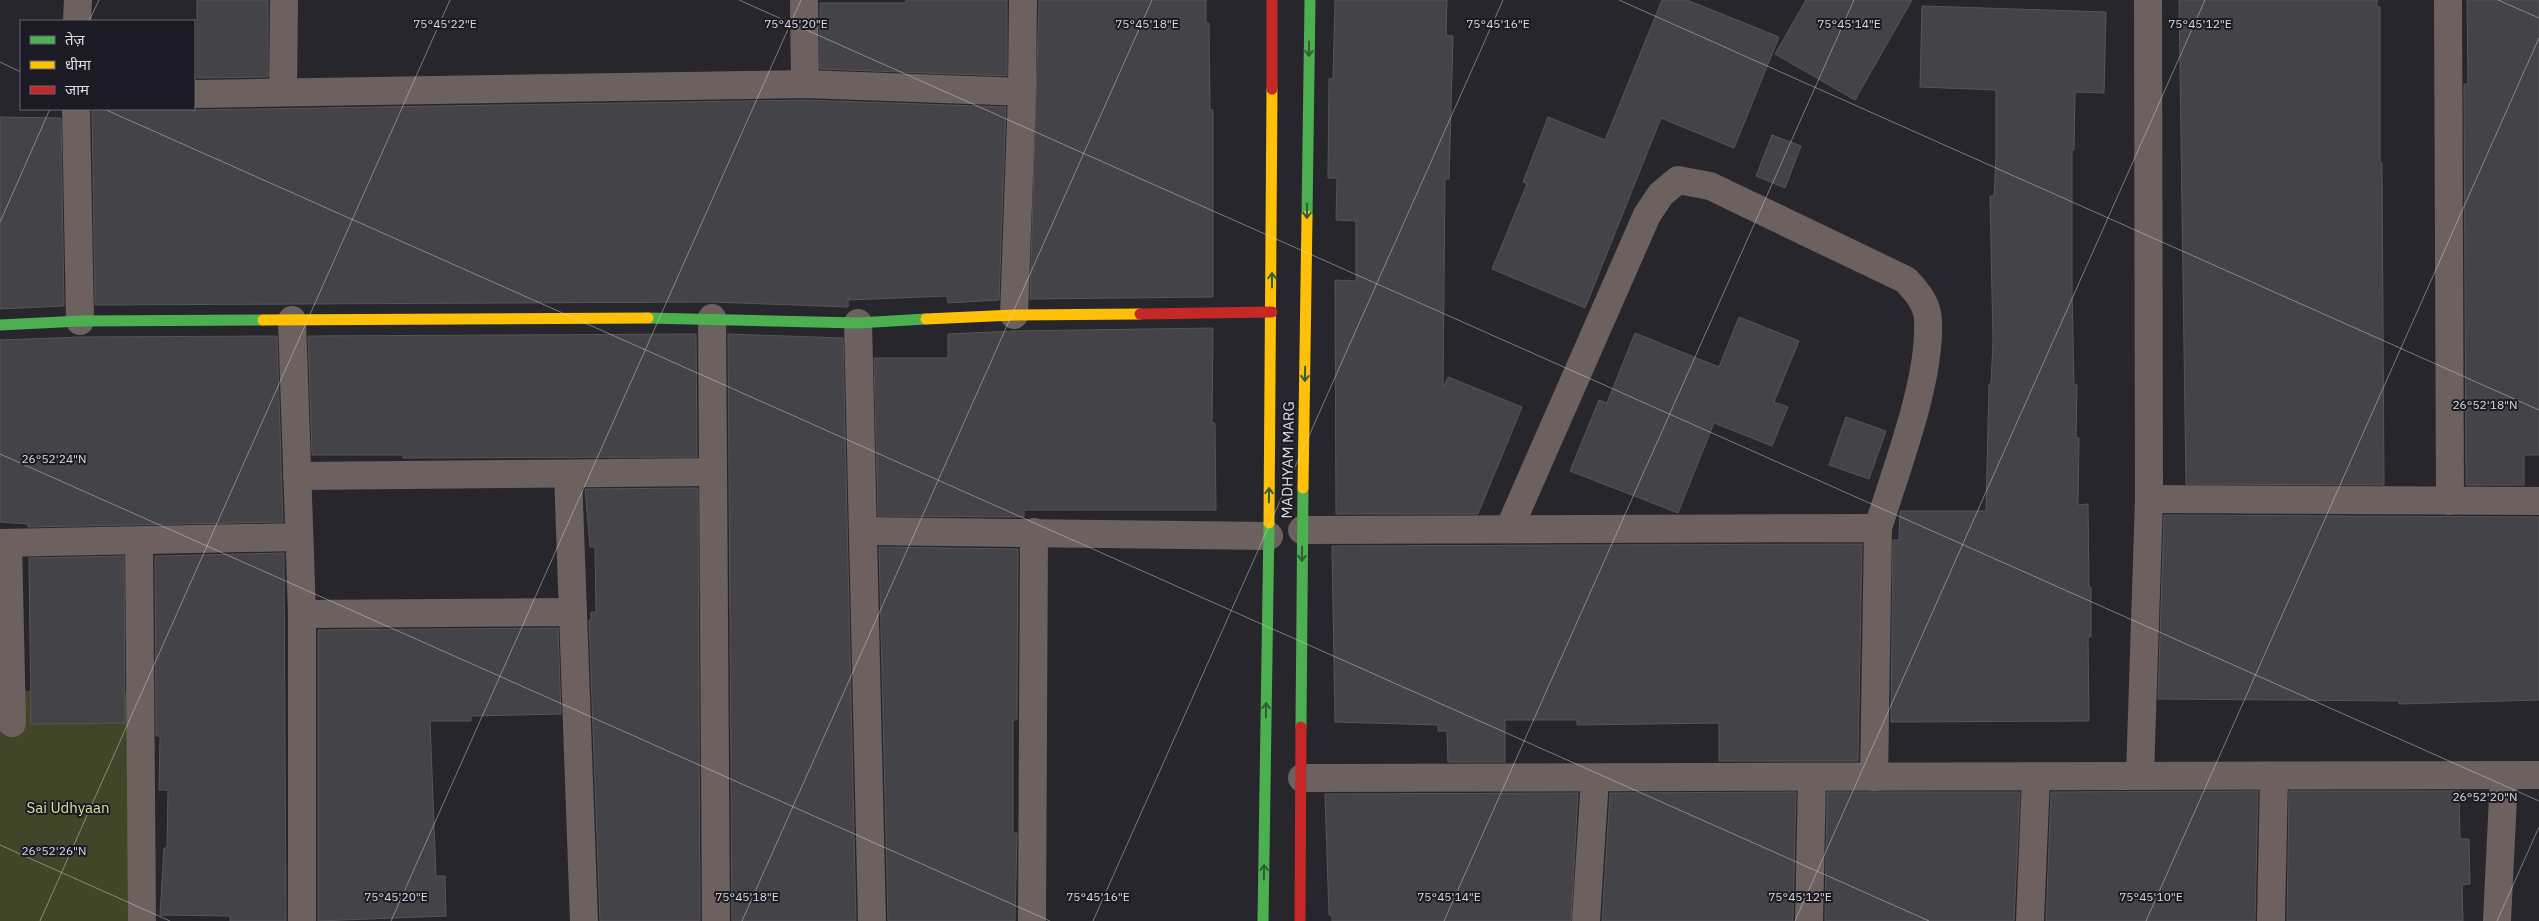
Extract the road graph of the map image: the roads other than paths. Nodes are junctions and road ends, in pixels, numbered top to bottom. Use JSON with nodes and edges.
{"nodes":[{"id":1,"x":78,"y":0,"type":"edge"},
{"id":2,"x":284,"y":0,"type":"edge"},
{"id":3,"x":804,"y":0,"type":"edge"},
{"id":4,"x":1023,"y":0,"type":"edge"},
{"id":5,"x":1272,"y":0,"type":"edge"},
{"id":6,"x":1310,"y":0,"type":"edge"},
{"id":7,"x":2148,"y":0,"type":"edge"},
{"id":8,"x":2448,"y":0,"type":"edge"},
{"id":9,"x":77,"y":20,"type":"edge"},
{"id":10,"x":805,"y":84,"type":"junction"},
{"id":11,"x":283,"y":91,"type":"junction"},
{"id":12,"x":1022,"y":92,"type":"junction"},
{"id":13,"x":195,"y":94,"type":"edge"},
{"id":14,"x":76,"y":110,"type":"edge"},
{"id":15,"x":1272,"y":312,"type":"junction"},
{"id":16,"x":1014,"y":315,"type":"junction"},
{"id":17,"x":712,"y":318,"type":"junction"},
{"id":18,"x":292,"y":320,"type":"junction"},
{"id":19,"x":80,"y":321,"type":"junction"},
{"id":20,"x":858,"y":323,"type":"junction"},
{"id":21,"x":0,"y":325,"type":"edge"},
{"id":22,"x":713,"y":472,"type":"junction"},
{"id":23,"x":568,"y":474,"type":"junction"},
{"id":24,"x":297,"y":476,"type":"junction"},
{"id":25,"x":2149,"y":499,"type":"junction"},
{"id":26,"x":2450,"y":501,"type":"junction"},
{"id":27,"x":2539,"y":501,"type":"edge"},
{"id":28,"x":1878,"y":528,"type":"junction"},
{"id":29,"x":1510,"y":529,"type":"junction"},
{"id":30,"x":863,"y":530,"type":"junction"},
{"id":31,"x":1302,"y":530,"type":"junction"},
{"id":32,"x":1034,"y":532,"type":"junction"},
{"id":33,"x":1269,"y":536,"type":"junction"},
{"id":34,"x":299,"y":537,"type":"junction"},
{"id":35,"x":139,"y":540,"type":"junction"},
{"id":36,"x":4,"y":543,"type":"edge"},
{"id":37,"x":573,"y":612,"type":"junction"},
{"id":38,"x":302,"y":614,"type":"junction"},
{"id":39,"x":12,"y":723,"type":"dead end"},
{"id":40,"x":2539,"y":775,"type":"edge"},
{"id":41,"x":2140,"y":776,"type":"junction"},
{"id":42,"x":2274,"y":776,"type":"junction"},
{"id":43,"x":2504,"y":776,"type":"junction"},
{"id":44,"x":1812,"y":777,"type":"junction"},
{"id":45,"x":1874,"y":777,"type":"junction"},
{"id":46,"x":2036,"y":777,"type":"junction"},
{"id":47,"x":1302,"y":778,"type":"junction"},
{"id":48,"x":1596,"y":778,"type":"junction"},
{"id":49,"x":142,"y":921,"type":"edge"},
{"id":50,"x":302,"y":921,"type":"edge"},
{"id":51,"x":584,"y":921,"type":"edge"},
{"id":52,"x":716,"y":921,"type":"edge"},
{"id":53,"x":872,"y":921,"type":"edge"},
{"id":54,"x":1032,"y":921,"type":"edge"},
{"id":55,"x":1263,"y":921,"type":"edge"},
{"id":56,"x":1300,"y":921,"type":"edge"},
{"id":57,"x":1586,"y":921,"type":"edge"},
{"id":58,"x":1809,"y":921,"type":"edge"},
{"id":59,"x":2030,"y":921,"type":"edge"},
{"id":60,"x":2271,"y":921,"type":"edge"},
{"id":61,"x":2497,"y":921,"type":"edge"}],
"edges":[{"from":1,"to":9,"type":"street"},
{"from":2,"to":11,"type":"street"},
{"from":3,"to":10,"type":"street"},
{"from":4,"to":12,"type":"street"},
{"from":15,"to":5,"type":"street","name":"MADHYAM MARG","one_way":true},
{"from":6,"to":31,"type":"street","name":"MADHYAM MARG","one_way":true},
{"from":7,"to":25,"type":"street"},
{"from":8,"to":26,"type":"street"},
{"from":10,"to":11,"type":"street"},
{"from":10,"to":12,"type":"street"},
{"from":11,"to":13,"type":"street"},
{"from":12,"to":16,"type":"street"},
{"from":14,"to":19,"type":"street"},
{"from":15,"to":16,"type":"street"},
{"from":33,"to":15,"type":"street","name":"MADHYAM MARG","one_way":true},
{"from":16,"to":20,"type":"street"},
{"from":17,"to":18,"type":"street"},
{"from":17,"to":20,"type":"street"},
{"from":17,"to":22,"type":"street"},
{"from":18,"to":19,"type":"street"},
{"from":18,"to":24,"type":"street"},
{"from":19,"to":21,"type":"street"},
{"from":20,"to":30,"type":"street"},
{"from":22,"to":23,"type":"street"},
{"from":22,"to":52,"type":"street"},
{"from":23,"to":24,"type":"street"},
{"from":23,"to":37,"type":"street"},
{"from":24,"to":34,"type":"street"},
{"from":25,"to":26,"type":"street"},
{"from":25,"to":41,"type":"street"},
{"from":26,"to":27,"type":"street"},
{"from":28,"to":29,"type":"street"},
{"from":28,"to":29,"type":"street"},
{"from":28,"to":45,"type":"street"},
{"from":29,"to":31,"type":"street"},
{"from":30,"to":32,"type":"street"},
{"from":30,"to":53,"type":"street"},
{"from":31,"to":47,"type":"street","name":"MADHYAM MARG","one_way":true},
{"from":32,"to":33,"type":"street"},
{"from":32,"to":54,"type":"street"},
{"from":55,"to":33,"type":"street","name":"MADHYAM MARG","one_way":true},
{"from":34,"to":35,"type":"street"},
{"from":34,"to":38,"type":"street"},
{"from":35,"to":36,"type":"street"},
{"from":35,"to":49,"type":"street"},
{"from":36,"to":39,"type":"street"},
{"from":37,"to":38,"type":"street"},
{"from":37,"to":51,"type":"street"},
{"from":38,"to":50,"type":"street"},
{"from":40,"to":43,"type":"street"},
{"from":41,"to":42,"type":"street"},
{"from":41,"to":46,"type":"street"},
{"from":42,"to":43,"type":"street"},
{"from":42,"to":60,"type":"street"},
{"from":43,"to":61,"type":"street"},
{"from":44,"to":45,"type":"street"},
{"from":44,"to":48,"type":"street"},
{"from":44,"to":58,"type":"street"},
{"from":45,"to":46,"type":"street"},
{"from":46,"to":59,"type":"street"},
{"from":47,"to":48,"type":"street"},
{"from":47,"to":56,"type":"street","name":"MADHYAM MARG"},
{"from":48,"to":57,"type":"street"}]}
